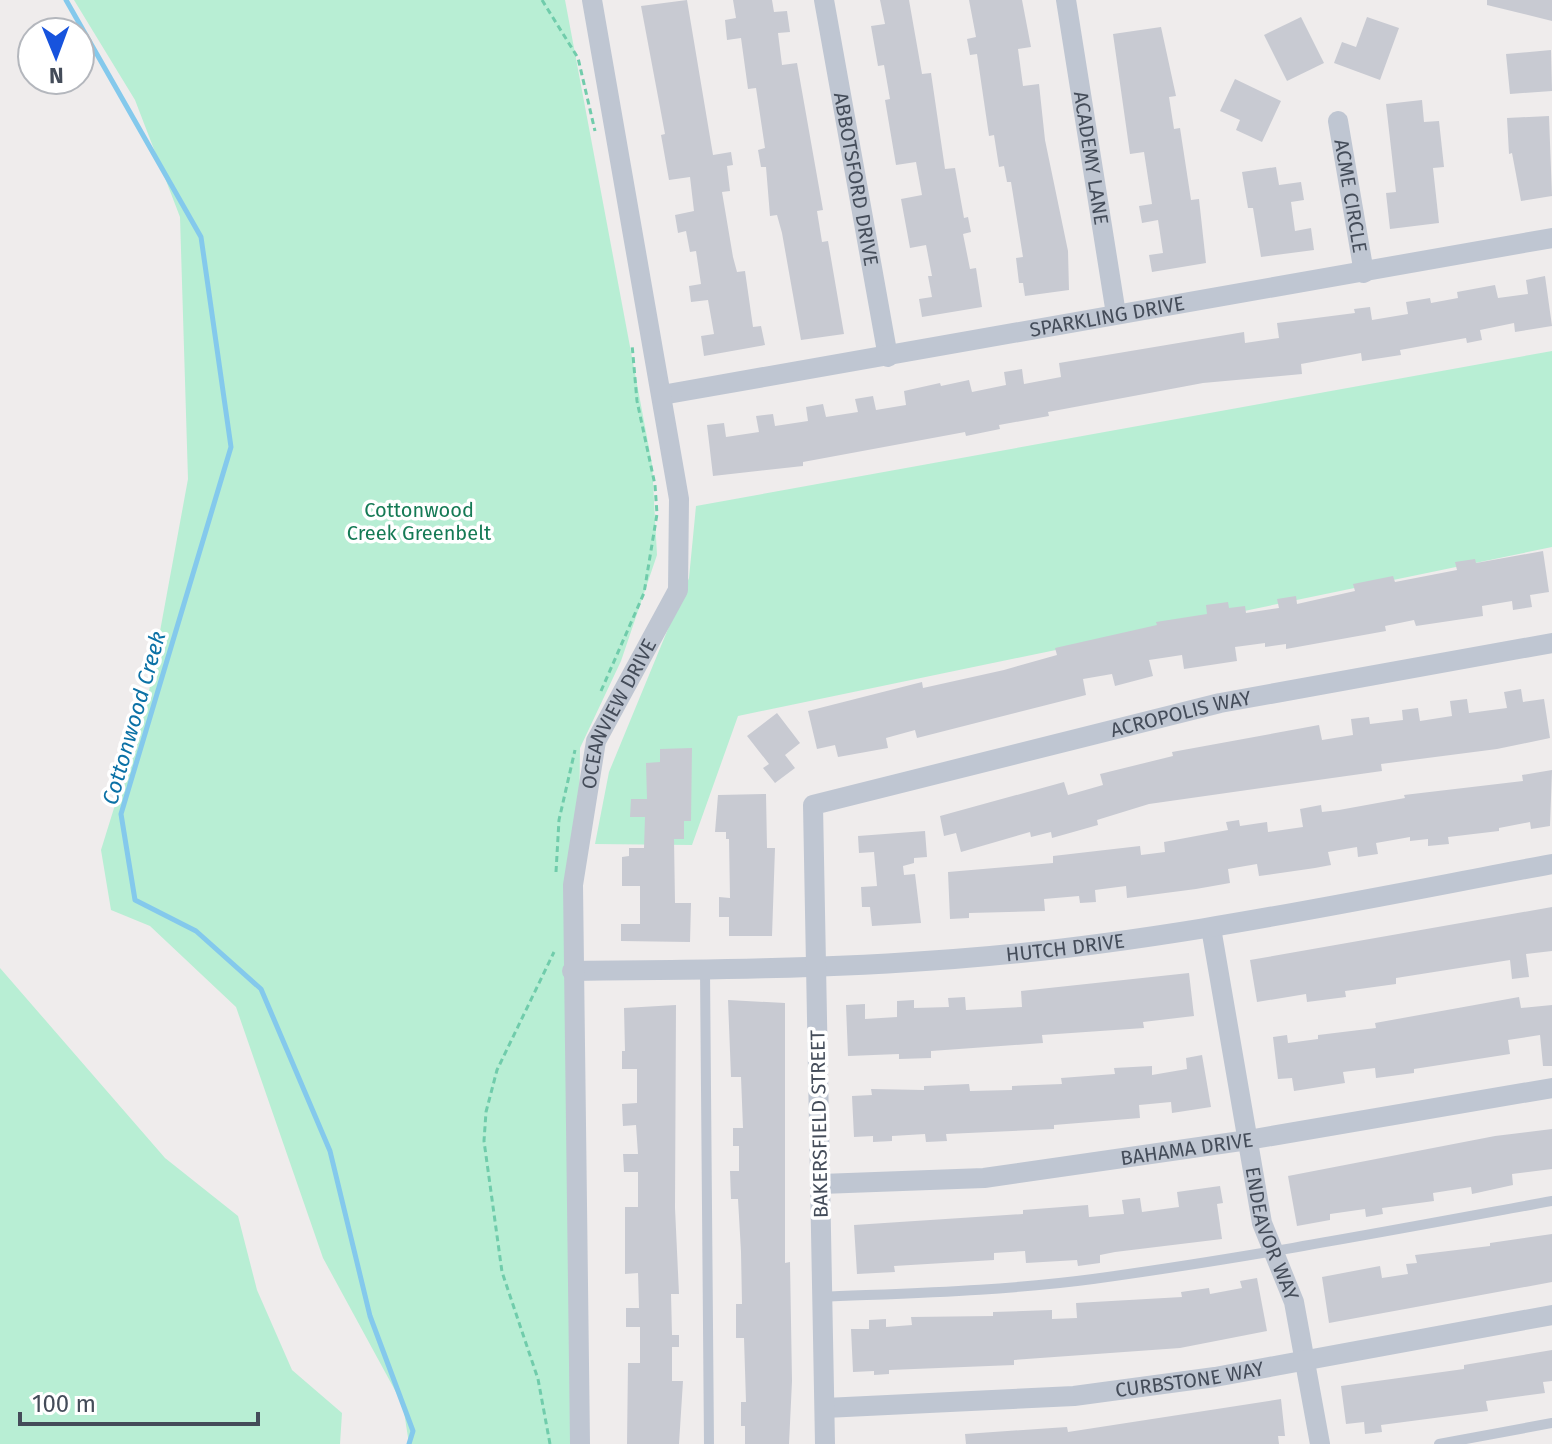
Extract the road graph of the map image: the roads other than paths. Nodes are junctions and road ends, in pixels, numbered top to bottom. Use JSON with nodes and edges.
{"nodes":[{"id":1,"x":592,"y":0,"type":"edge"},
{"id":2,"x":824,"y":0,"type":"edge"},
{"id":3,"x":1066,"y":0,"type":"edge"},
{"id":4,"x":1338,"y":121,"type":"dead end"},
{"id":5,"x":1552,"y":238,"type":"edge"},
{"id":6,"x":1364,"y":273,"type":"junction"},
{"id":7,"x":1116,"y":314,"type":"junction"},
{"id":8,"x":888,"y":357,"type":"junction"},
{"id":9,"x":662,"y":395,"type":"junction"},
{"id":10,"x":1552,"y":643,"type":"edge"},
{"id":11,"x":813,"y":805,"type":"joint"},
{"id":12,"x":1552,"y":864,"type":"edge"},
{"id":13,"x":1211,"y":928,"type":"junction"},
{"id":14,"x":815,"y":966,"type":"junction"},
{"id":15,"x":705,"y":970,"type":"junction"},
{"id":16,"x":572,"y":971,"type":"junction"},
{"id":17,"x":1552,"y":1088,"type":"edge"},
{"id":18,"x":1248,"y":1140,"type":"junction"},
{"id":19,"x":821,"y":1184,"type":"junction"},
{"id":20,"x":1552,"y":1201,"type":"edge"},
{"id":21,"x":1273,"y":1253,"type":"junction"},
{"id":22,"x":821,"y":1297,"type":"junction"},
{"id":23,"x":1552,"y":1315,"type":"edge"},
{"id":24,"x":1307,"y":1361,"type":"junction"},
{"id":25,"x":825,"y":1408,"type":"junction"},
{"id":26,"x":1552,"y":1423,"type":"edge"},
{"id":27,"x":580,"y":1444,"type":"edge"},
{"id":28,"x":709,"y":1444,"type":"edge"},
{"id":29,"x":825,"y":1444,"type":"edge"},
{"id":30,"x":1320,"y":1444,"type":"edge"},
{"id":31,"x":1439,"y":1444,"type":"edge"}],
"edges":[{"from":1,"to":9,"type":"street","name":"OCEANVIEW DRIVE"},
{"from":2,"to":8,"type":"street","name":"ABBOTSFORD DRIVE"},
{"from":3,"to":7,"type":"street","name":"ACADEMY LANE"},
{"from":4,"to":6,"type":"street","name":"ACME CIRCLE"},
{"from":5,"to":6,"type":"street","name":"SPARKLING DRIVE"},
{"from":6,"to":7,"type":"street","name":"SPARKLING DRIVE"},
{"from":7,"to":8,"type":"street","name":"SPARKLING DRIVE"},
{"from":8,"to":9,"type":"street","name":"SPARKLING DRIVE"},
{"from":9,"to":16,"type":"street","name":"OCEANVIEW DRIVE"},
{"from":10,"to":11,"type":"street","name":"ACROPOLIS WAY"},
{"from":11,"to":14,"type":"street","name":"BAKERSFIELD STREET"},
{"from":12,"to":13,"type":"street","name":"HUTCH DRIVE"},
{"from":13,"to":14,"type":"street","name":"HUTCH DRIVE"},
{"from":13,"to":18,"type":"street","name":"ENDEAVOR WAY"},
{"from":14,"to":15,"type":"street","name":"HUTCH DRIVE"},
{"from":14,"to":19,"type":"street","name":"BAKERSFIELD STREET"},
{"from":15,"to":16,"type":"street","name":"HUTCH DRIVE"},
{"from":15,"to":28,"type":"lane"},
{"from":16,"to":27,"type":"street","name":"OCEANVIEW DRIVE"},
{"from":17,"to":18,"type":"street","name":"BAHAMA DRIVE"},
{"from":18,"to":19,"type":"street","name":"BAHAMA DRIVE"},
{"from":18,"to":21,"type":"street","name":"ENDEAVOR WAY"},
{"from":19,"to":22,"type":"street","name":"BAKERSFIELD STREET"},
{"from":20,"to":21,"type":"lane"},
{"from":21,"to":22,"type":"lane"},
{"from":21,"to":24,"type":"street","name":"ENDEAVOR WAY"},
{"from":22,"to":25,"type":"street","name":"BAKERSFIELD STREET"},
{"from":23,"to":24,"type":"street","name":"CURBSTONE WAY"},
{"from":24,"to":25,"type":"street","name":"CURBSTONE WAY"},
{"from":24,"to":30,"type":"street","name":"ENDEAVOR WAY"},
{"from":25,"to":29,"type":"street","name":"BAKERSFIELD STREET"},
{"from":26,"to":31,"type":"lane"}]}
